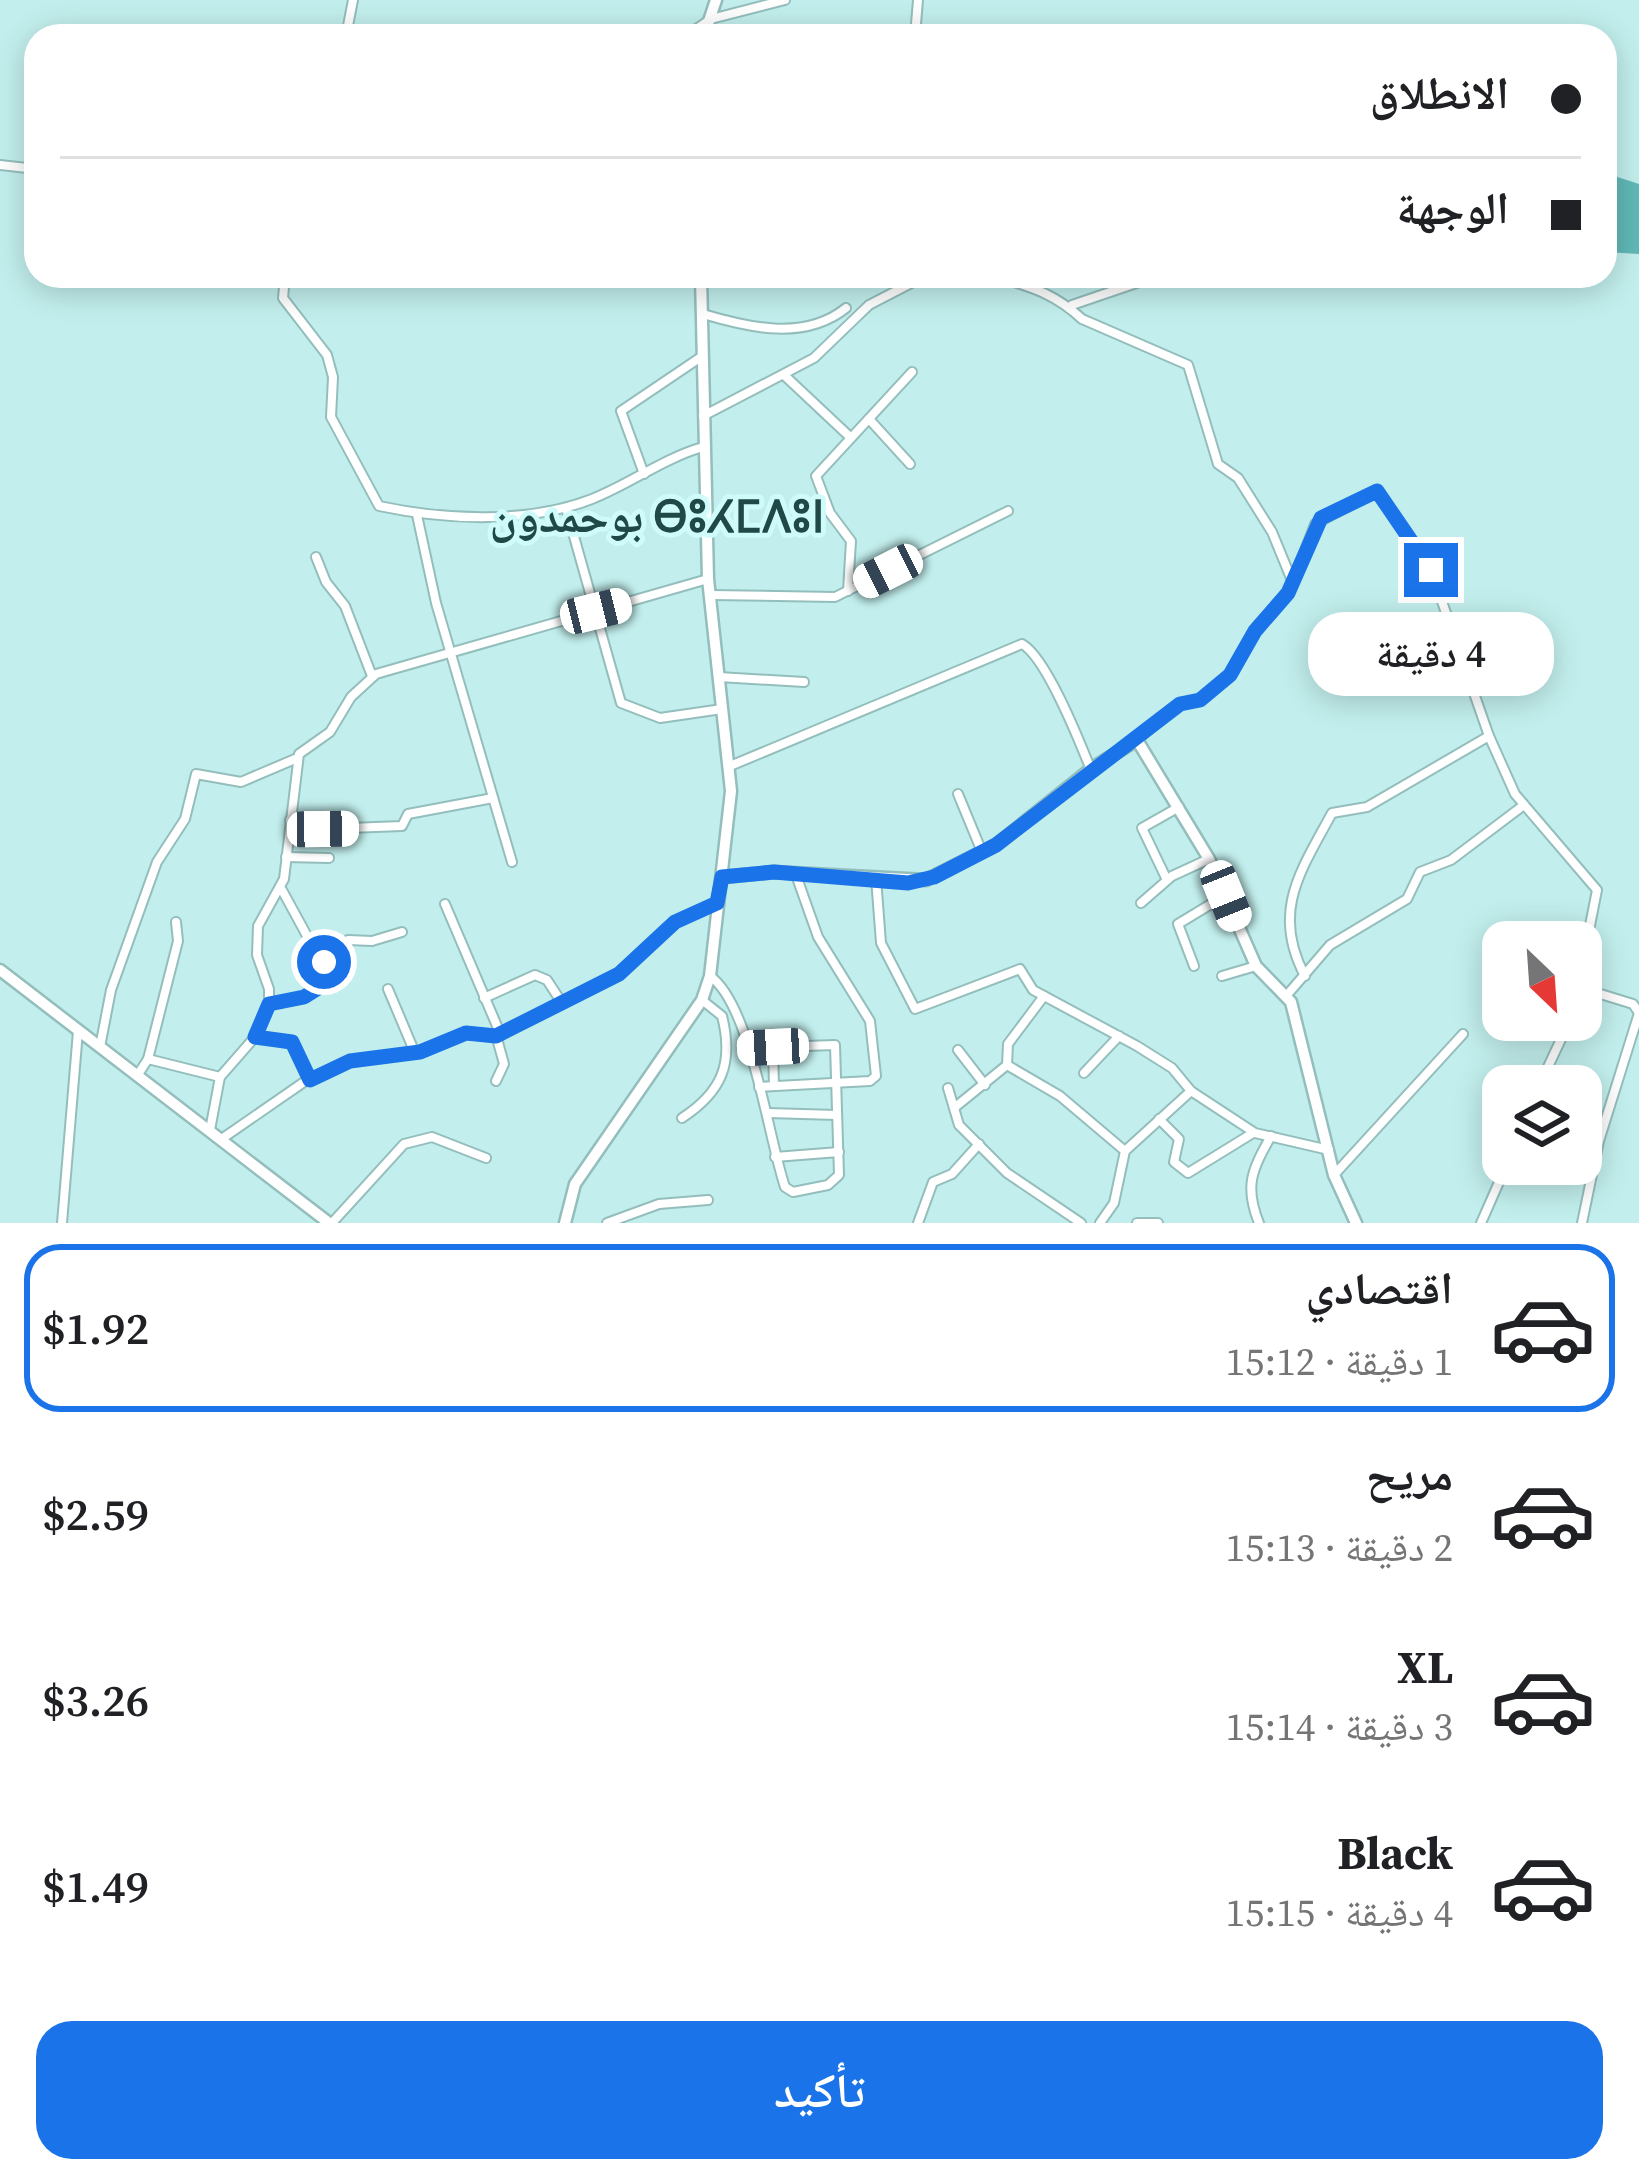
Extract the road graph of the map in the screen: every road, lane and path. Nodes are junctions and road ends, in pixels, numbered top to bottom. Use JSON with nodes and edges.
{"nodes":[{"id":1,"x":716,"y":0,"type":"edge"},
{"id":2,"x":785,"y":0,"type":"edge"},
{"id":3,"x":711,"y":19,"type":"junction"},
{"id":4,"x":704,"y":24,"type":"edge"},
{"id":5,"x":709,"y":24,"type":"edge"},
{"id":6,"x":284,"y":288,"type":"edge"},
{"id":7,"x":700,"y":288,"type":"edge"},
{"id":8,"x":902,"y":288,"type":"edge"},
{"id":9,"x":1027,"y":288,"type":"edge"},
{"id":10,"x":1122,"y":288,"type":"edge"},
{"id":11,"x":1072,"y":305,"type":"junction"},
{"id":12,"x":846,"y":308,"type":"dead end"},
{"id":13,"x":701,"y":313,"type":"junction"},
{"id":14,"x":701,"y":357,"type":"junction"},
{"id":15,"x":912,"y":372,"type":"dead end"},
{"id":16,"x":784,"y":375,"type":"junction"},
{"id":17,"x":703,"y":416,"type":"junction"},
{"id":18,"x":869,"y":418,"type":"junction"},
{"id":19,"x":849,"y":436,"type":"junction"},
{"id":20,"x":703,"y":447,"type":"junction"},
{"id":21,"x":910,"y":464,"type":"dead end"},
{"id":22,"x":644,"y":474,"type":"junction"},
{"id":23,"x":566,"y":508,"type":"junction"},
{"id":24,"x":1008,"y":511,"type":"dead end"},
{"id":25,"x":417,"y":514,"type":"junction"},
{"id":26,"x":316,"y":557,"type":"dead end"},
{"id":27,"x":708,"y":579,"type":"junction"},
{"id":28,"x":1293,"y":583,"type":"junction"},
{"id":29,"x":848,"y":591,"type":"junction"},
{"id":30,"x":710,"y":596,"type":"junction"},
{"id":31,"x":596,"y":611,"type":"junction"},
{"id":32,"x":449,"y":653,"type":"junction"},
{"id":33,"x":372,"y":676,"type":"junction"},
{"id":34,"x":719,"y":677,"type":"junction"},
{"id":35,"x":804,"y":682,"type":"dead end"},
{"id":36,"x":723,"y":709,"type":"junction"},
{"id":37,"x":1489,"y":736,"type":"junction"},
{"id":38,"x":1137,"y":740,"type":"junction"},
{"id":39,"x":296,"y":758,"type":"junction"},
{"id":40,"x":730,"y":766,"type":"junction"},
{"id":41,"x":1090,"y":770,"type":"junction"},
{"id":42,"x":958,"y":794,"type":"dead end"},
{"id":43,"x":493,"y":798,"type":"junction"},
{"id":44,"x":1525,"y":805,"type":"junction"},
{"id":45,"x":1180,"y":806,"type":"junction"},
{"id":46,"x":290,"y":820,"type":"junction"},
{"id":47,"x":983,"y":853,"type":"junction"},
{"id":48,"x":286,"y":857,"type":"junction"},
{"id":49,"x":329,"y":858,"type":"dead end"},
{"id":50,"x":1209,"y":859,"type":"junction"},
{"id":51,"x":512,"y":862,"type":"dead end"},
{"id":52,"x":796,"y":875,"type":"junction"},
{"id":53,"x":722,"y":877,"type":"junction"},
{"id":54,"x":876,"y":878,"type":"junction"},
{"id":55,"x":1167,"y":880,"type":"junction"},
{"id":56,"x":281,"y":889,"type":"junction"},
{"id":57,"x":1226,"y":896,"type":"junction"},
{"id":58,"x":717,"y":903,"type":"junction"},
{"id":59,"x":1141,"y":903,"type":"dead end"},
{"id":60,"x":445,"y":904,"type":"dead end"},
{"id":61,"x":1591,"y":921,"type":"edge"},
{"id":62,"x":176,"y":922,"type":"dead end"},
{"id":63,"x":402,"y":932,"type":"dead end"},
{"id":64,"x":324,"y":962,"type":"junction"},
{"id":65,"x":1194,"y":966,"type":"dead end"},
{"id":66,"x":1256,"y":966,"type":"junction"},
{"id":67,"x":0,"y":970,"type":"edge"},
{"id":68,"x":710,"y":976,"type":"junction"},
{"id":69,"x":1222,"y":976,"type":"dead end"},
{"id":70,"x":1305,"y":976,"type":"junction"},
{"id":71,"x":388,"y":989,"type":"dead end"},
{"id":72,"x":1287,"y":994,"type":"junction"},
{"id":73,"x":1602,"y":994,"type":"edge"},
{"id":74,"x":1044,"y":996,"type":"junction"},
{"id":75,"x":484,"y":998,"type":"junction"},
{"id":76,"x":702,"y":1000,"type":"junction"},
{"id":77,"x":562,"y":1003,"type":"junction"},
{"id":78,"x":269,"y":1004,"type":"junction"},
{"id":79,"x":78,"y":1031,"type":"junction"},
{"id":80,"x":498,"y":1034,"type":"junction"},
{"id":81,"x":1463,"y":1034,"type":"dead end"},
{"id":82,"x":1119,"y":1036,"type":"junction"},
{"id":83,"x":255,"y":1037,"type":"junction"},
{"id":84,"x":773,"y":1047,"type":"junction"},
{"id":85,"x":746,"y":1048,"type":"junction"},
{"id":86,"x":100,"y":1049,"type":"junction"},
{"id":87,"x":958,"y":1050,"type":"dead end"},
{"id":88,"x":415,"y":1053,"type":"junction"},
{"id":89,"x":148,"y":1059,"type":"junction"},
{"id":90,"x":1007,"y":1065,"type":"junction"},
{"id":91,"x":1084,"y":1073,"type":"dead end"},
{"id":92,"x":220,"y":1077,"type":"junction"},
{"id":93,"x":136,"y":1078,"type":"junction"},
{"id":94,"x":310,"y":1080,"type":"junction"},
{"id":95,"x":496,"y":1081,"type":"dead end"},
{"id":96,"x":836,"y":1082,"type":"junction"},
{"id":97,"x":985,"y":1084,"type":"junction"},
{"id":98,"x":760,"y":1087,"type":"junction"},
{"id":99,"x":774,"y":1087,"type":"junction"},
{"id":100,"x":948,"y":1088,"type":"dead end"},
{"id":101,"x":1191,"y":1091,"type":"junction"},
{"id":102,"x":954,"y":1108,"type":"junction"},
{"id":103,"x":769,"y":1113,"type":"junction"},
{"id":104,"x":837,"y":1115,"type":"junction"},
{"id":105,"x":682,"y":1118,"type":"dead end"},
{"id":106,"x":1159,"y":1119,"type":"junction"},
{"id":107,"x":210,"y":1130,"type":"junction"},
{"id":108,"x":1255,"y":1132,"type":"junction"},
{"id":109,"x":1271,"y":1136,"type":"junction"},
{"id":110,"x":223,"y":1138,"type":"junction"},
{"id":111,"x":979,"y":1144,"type":"junction"},
{"id":112,"x":1329,"y":1150,"type":"junction"},
{"id":113,"x":1125,"y":1151,"type":"junction"},
{"id":114,"x":839,"y":1152,"type":"junction"},
{"id":115,"x":775,"y":1157,"type":"junction"},
{"id":116,"x":486,"y":1158,"type":"dead end"},
{"id":117,"x":1334,"y":1175,"type":"junction"},
{"id":118,"x":1498,"y":1185,"type":"edge"},
{"id":119,"x":708,"y":1200,"type":"dead end"},
{"id":120,"x":62,"y":1223,"type":"edge"},
{"id":121,"x":330,"y":1223,"type":"edge"},
{"id":122,"x":565,"y":1223,"type":"edge"},
{"id":123,"x":607,"y":1223,"type":"edge"},
{"id":124,"x":918,"y":1223,"type":"edge"},
{"id":125,"x":1081,"y":1223,"type":"edge"},
{"id":126,"x":1100,"y":1223,"type":"edge"},
{"id":127,"x":1137,"y":1223,"type":"edge"},
{"id":128,"x":1157,"y":1223,"type":"edge"},
{"id":129,"x":1259,"y":1223,"type":"edge"},
{"id":130,"x":1356,"y":1223,"type":"edge"},
{"id":131,"x":1481,"y":1223,"type":"edge"},
{"id":132,"x":1582,"y":1223,"type":"edge"}],
"edges":[{"from":1,"to":3,"type":"street"},
{"from":2,"to":3,"type":"street"},
{"from":3,"to":4,"type":"street"},
{"from":3,"to":5,"type":"street"},
{"from":6,"to":25,"type":"street"},
{"from":7,"to":13,"type":"street"},
{"from":8,"to":16,"type":"street"},
{"from":9,"to":11,"type":"street"},
{"from":10,"to":11,"type":"street"},
{"from":11,"to":28,"type":"street"},
{"from":12,"to":13,"type":"street"},
{"from":13,"to":14,"type":"street"},
{"from":14,"to":17,"type":"street"},
{"from":14,"to":22,"type":"street"},
{"from":15,"to":18,"type":"street"},
{"from":16,"to":17,"type":"street"},
{"from":16,"to":19,"type":"street"},
{"from":17,"to":20,"type":"street"},
{"from":18,"to":19,"type":"street"},
{"from":18,"to":21,"type":"street"},
{"from":19,"to":29,"type":"street"},
{"from":20,"to":22,"type":"street"},
{"from":20,"to":27,"type":"street"},
{"from":22,"to":23,"type":"street"},
{"from":23,"to":25,"type":"street"},
{"from":23,"to":31,"type":"street"},
{"from":24,"to":29,"type":"street"},
{"from":25,"to":32,"type":"street"},
{"from":26,"to":33,"type":"street"},
{"from":27,"to":30,"type":"street"},
{"from":27,"to":31,"type":"street"},
{"from":28,"to":37,"type":"street"},
{"from":28,"to":38,"type":"street"},
{"from":29,"to":30,"type":"street"},
{"from":30,"to":34,"type":"street"},
{"from":31,"to":32,"type":"street"},
{"from":31,"to":36,"type":"street"},
{"from":32,"to":33,"type":"street"},
{"from":32,"to":43,"type":"street"},
{"from":33,"to":39,"type":"street"},
{"from":34,"to":35,"type":"street"},
{"from":34,"to":36,"type":"street"},
{"from":36,"to":40,"type":"street"},
{"from":37,"to":44,"type":"street"},
{"from":37,"to":70,"type":"street"},
{"from":38,"to":41,"type":"street"},
{"from":38,"to":45,"type":"street"},
{"from":39,"to":46,"type":"street"},
{"from":39,"to":86,"type":"street"},
{"from":40,"to":41,"type":"street"},
{"from":40,"to":53,"type":"street"},
{"from":41,"to":47,"type":"street"},
{"from":42,"to":47,"type":"street"},
{"from":43,"to":46,"type":"street"},
{"from":43,"to":51,"type":"street"},
{"from":44,"to":61,"type":"street"},
{"from":44,"to":70,"type":"street"},
{"from":45,"to":50,"type":"street"},
{"from":45,"to":55,"type":"street"},
{"from":46,"to":48,"type":"street"},
{"from":47,"to":54,"type":"street"},
{"from":48,"to":49,"type":"street"},
{"from":48,"to":56,"type":"street"},
{"from":50,"to":55,"type":"street"},
{"from":50,"to":57,"type":"street"},
{"from":52,"to":53,"type":"street"},
{"from":52,"to":54,"type":"street"},
{"from":52,"to":96,"type":"street"},
{"from":53,"to":58,"type":"street"},
{"from":54,"to":74,"type":"street"},
{"from":55,"to":59,"type":"street"},
{"from":56,"to":64,"type":"street"},
{"from":56,"to":78,"type":"street"},
{"from":57,"to":65,"type":"street"},
{"from":57,"to":66,"type":"street"},
{"from":58,"to":68,"type":"street"},
{"from":58,"to":77,"type":"street"},
{"from":60,"to":75,"type":"street"},
{"from":62,"to":89,"type":"street"},
{"from":63,"to":64,"type":"street"},
{"from":64,"to":78,"type":"street"},
{"from":66,"to":69,"type":"street"},
{"from":66,"to":72,"type":"street"},
{"from":67,"to":79,"type":"street"},
{"from":68,"to":76,"type":"street"},
{"from":68,"to":85,"type":"street"},
{"from":70,"to":72,"type":"street"},
{"from":71,"to":88,"type":"street"},
{"from":72,"to":112,"type":"street"},
{"from":73,"to":132,"type":"street"},
{"from":74,"to":82,"type":"street"},
{"from":74,"to":90,"type":"street"},
{"from":75,"to":77,"type":"street"},
{"from":75,"to":80,"type":"street"},
{"from":76,"to":105,"type":"street"},
{"from":76,"to":122,"type":"street"},
{"from":77,"to":80,"type":"street"},
{"from":78,"to":83,"type":"street"},
{"from":79,"to":86,"type":"street"},
{"from":79,"to":120,"type":"street"},
{"from":80,"to":88,"type":"street"},
{"from":80,"to":95,"type":"street"},
{"from":81,"to":117,"type":"street"},
{"from":82,"to":91,"type":"street"},
{"from":82,"to":101,"type":"street"},
{"from":83,"to":92,"type":"street"},
{"from":83,"to":94,"type":"street"},
{"from":84,"to":85,"type":"street"},
{"from":84,"to":96,"type":"street"},
{"from":84,"to":99,"type":"street"},
{"from":85,"to":98,"type":"street"},
{"from":86,"to":93,"type":"street"},
{"from":87,"to":97,"type":"street"},
{"from":88,"to":94,"type":"street"},
{"from":89,"to":92,"type":"street"},
{"from":89,"to":93,"type":"street"},
{"from":90,"to":97,"type":"street"},
{"from":90,"to":113,"type":"street"},
{"from":92,"to":107,"type":"street"},
{"from":93,"to":107,"type":"street"},
{"from":94,"to":110,"type":"street"},
{"from":96,"to":99,"type":"street"},
{"from":96,"to":104,"type":"street"},
{"from":97,"to":102,"type":"street"},
{"from":98,"to":99,"type":"street"},
{"from":98,"to":103,"type":"street"},
{"from":100,"to":102,"type":"street"},
{"from":101,"to":106,"type":"street"},
{"from":101,"to":108,"type":"street"},
{"from":102,"to":111,"type":"street"},
{"from":103,"to":104,"type":"street"},
{"from":103,"to":115,"type":"street"},
{"from":104,"to":114,"type":"street"},
{"from":106,"to":108,"type":"street"},
{"from":106,"to":113,"type":"street"},
{"from":107,"to":110,"type":"street"},
{"from":108,"to":109,"type":"street"},
{"from":109,"to":112,"type":"street"},
{"from":109,"to":129,"type":"street"},
{"from":110,"to":121,"type":"street"},
{"from":111,"to":124,"type":"street"},
{"from":111,"to":125,"type":"street"},
{"from":112,"to":117,"type":"street"},
{"from":113,"to":126,"type":"street"},
{"from":114,"to":115,"type":"street"},
{"from":114,"to":115,"type":"street"},
{"from":116,"to":121,"type":"street"},
{"from":117,"to":130,"type":"street"},
{"from":118,"to":131,"type":"street"},
{"from":119,"to":123,"type":"street"},
{"from":127,"to":128,"type":"street"}]}
